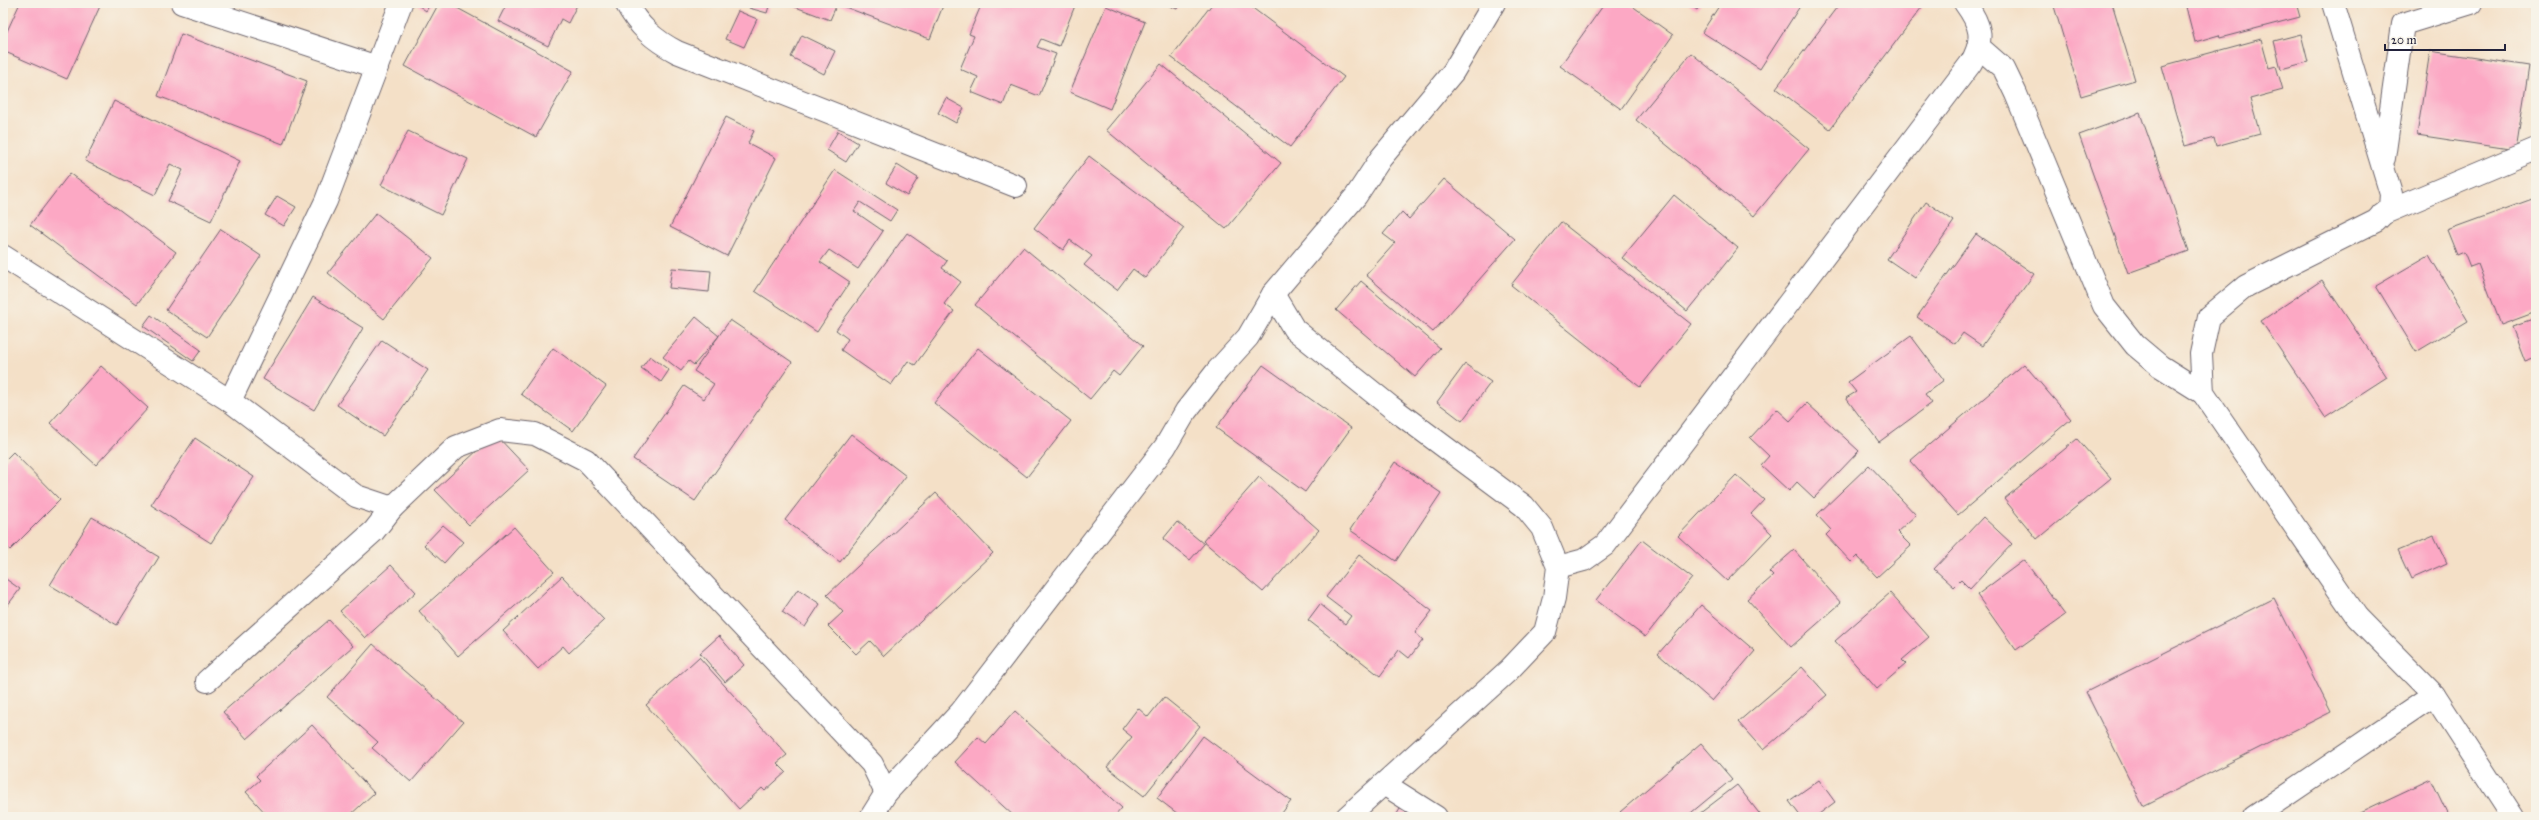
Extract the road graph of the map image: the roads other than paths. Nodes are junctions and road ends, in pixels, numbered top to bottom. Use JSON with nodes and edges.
{"nodes":[{"id":1,"x":182,"y":3,"type":"edge"},
{"id":2,"x":401,"y":3,"type":"edge"},
{"id":3,"x":626,"y":3,"type":"edge"},
{"id":4,"x":1494,"y":3,"type":"edge"},
{"id":5,"x":1965,"y":3,"type":"edge"},
{"id":6,"x":2333,"y":3,"type":"edge"},
{"id":7,"x":2471,"y":3,"type":"edge"},
{"id":8,"x":1980,"y":48,"type":"junction"},
{"id":9,"x":377,"y":67,"type":"junction"},
{"id":10,"x":2536,"y":149,"type":"edge"},
{"id":11,"x":2383,"y":165,"type":"junction"},
{"id":12,"x":1016,"y":186,"type":"dead end"},
{"id":13,"x":2382,"y":214,"type":"junction"},
{"id":14,"x":3,"y":256,"type":"edge"},
{"id":15,"x":1273,"y":294,"type":"junction"},
{"id":16,"x":2203,"y":393,"type":"junction"},
{"id":17,"x":230,"y":401,"type":"junction"},
{"id":18,"x":392,"y":508,"type":"junction"},
{"id":19,"x":1558,"y":567,"type":"junction"},
{"id":20,"x":207,"y":681,"type":"dead end"},
{"id":21,"x":2434,"y":695,"type":"junction"},
{"id":22,"x":1384,"y":784,"type":"junction"},
{"id":23,"x":886,"y":793,"type":"junction"},
{"id":24,"x":871,"y":817,"type":"edge"},
{"id":25,"x":1347,"y":817,"type":"edge"},
{"id":26,"x":1436,"y":817,"type":"edge"},
{"id":27,"x":2254,"y":817,"type":"edge"},
{"id":28,"x":2513,"y":817,"type":"edge"}],
"edges":[{"from":1,"to":9,"type":"street"},
{"from":2,"to":9,"type":"street"},
{"from":3,"to":12,"type":"street"},
{"from":4,"to":15,"type":"street"},
{"from":5,"to":8,"type":"street"},
{"from":6,"to":11,"type":"street"},
{"from":7,"to":11,"type":"street"},
{"from":8,"to":16,"type":"street"},
{"from":8,"to":19,"type":"street"},
{"from":9,"to":17,"type":"street"},
{"from":10,"to":13,"type":"street"},
{"from":11,"to":13,"type":"street"},
{"from":13,"to":16,"type":"street"},
{"from":14,"to":17,"type":"street"},
{"from":15,"to":19,"type":"street"},
{"from":15,"to":23,"type":"street"},
{"from":16,"to":21,"type":"street"},
{"from":17,"to":18,"type":"street"},
{"from":18,"to":20,"type":"street"},
{"from":18,"to":23,"type":"street"},
{"from":19,"to":22,"type":"street"},
{"from":21,"to":27,"type":"street"},
{"from":21,"to":28,"type":"street"},
{"from":22,"to":25,"type":"street"},
{"from":22,"to":26,"type":"street"},
{"from":23,"to":24,"type":"street"}]}
